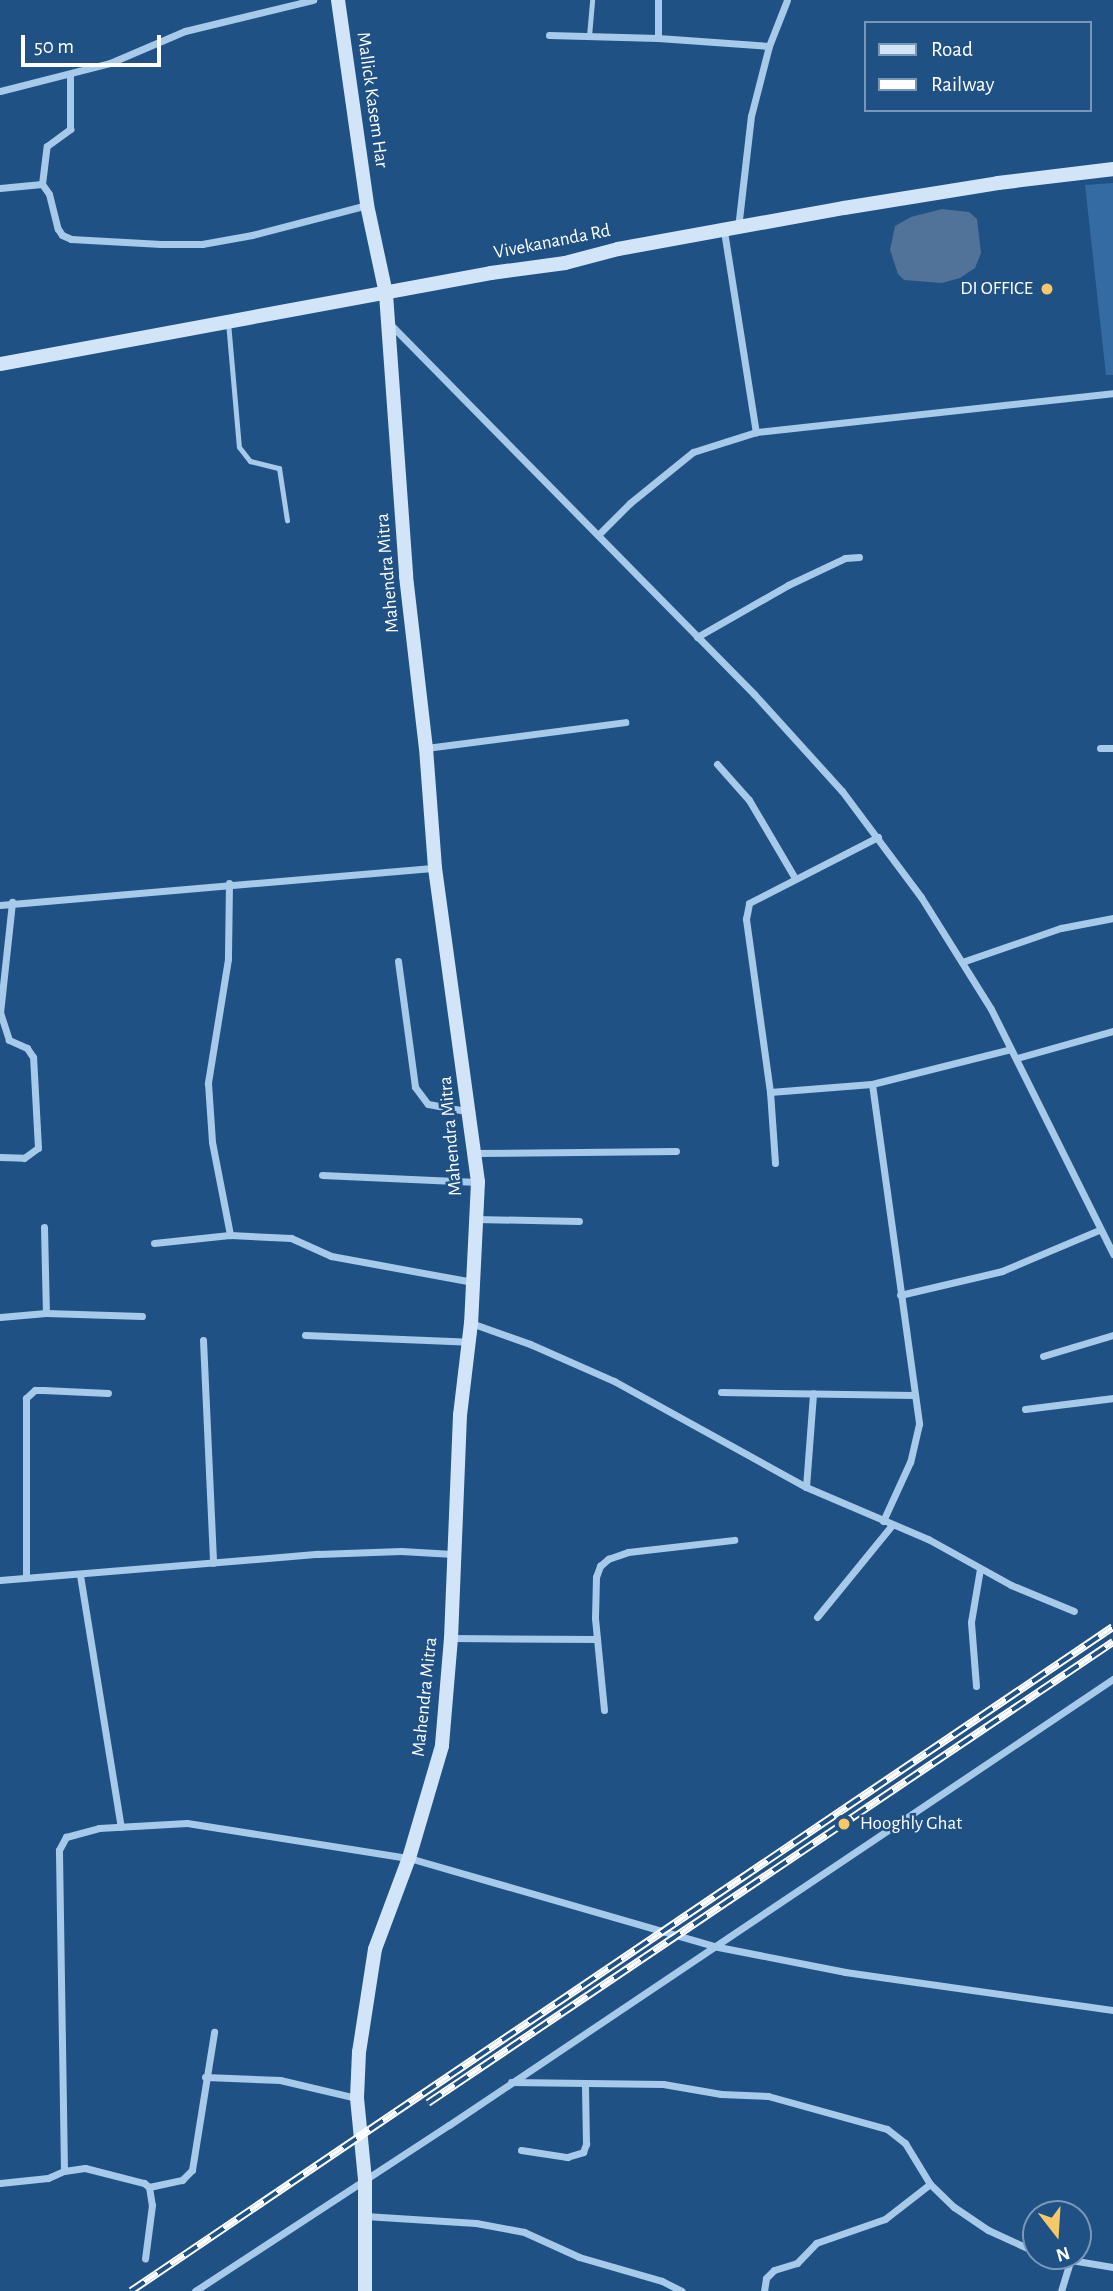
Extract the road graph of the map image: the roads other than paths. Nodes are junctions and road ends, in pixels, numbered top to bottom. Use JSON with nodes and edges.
{"nodes":[{"id":1,"x":313,"y":0,"type":"edge"},
{"id":2,"x":338,"y":0,"type":"edge"},
{"id":3,"x":592,"y":0,"type":"edge"},
{"id":4,"x":658,"y":0,"type":"edge"},
{"id":5,"x":787,"y":0,"type":"edge"},
{"id":6,"x":549,"y":35,"type":"dead end"},
{"id":7,"x":589,"y":36,"type":"junction"},
{"id":8,"x":658,"y":38,"type":"junction"},
{"id":9,"x":769,"y":46,"type":"junction"},
{"id":10,"x":70,"y":74,"type":"junction"},
{"id":11,"x":0,"y":91,"type":"edge"},
{"id":12,"x":1113,"y":169,"type":"edge"},
{"id":13,"x":42,"y":184,"type":"junction"},
{"id":14,"x":0,"y":188,"type":"edge"},
{"id":15,"x":367,"y":205,"type":"junction"},
{"id":16,"x":731,"y":230,"type":"junction"},
{"id":17,"x":386,"y":295,"type":"junction"},
{"id":18,"x":228,"y":322,"type":"junction"},
{"id":19,"x":388,"y":323,"type":"junction"},
{"id":20,"x":0,"y":364,"type":"edge"},
{"id":21,"x":1113,"y":393,"type":"edge"},
{"id":22,"x":756,"y":432,"type":"junction"},
{"id":23,"x":287,"y":520,"type":"dead end"},
{"id":24,"x":598,"y":536,"type":"junction"},
{"id":25,"x":859,"y":557,"type":"dead end"},
{"id":26,"x":697,"y":637,"type":"junction"},
{"id":27,"x":625,"y":722,"type":"dead end"},
{"id":28,"x":426,"y":748,"type":"junction"},
{"id":29,"x":1100,"y":748,"type":"dead end"},
{"id":30,"x":1113,"y":748,"type":"edge"},
{"id":31,"x":717,"y":764,"type":"dead end"},
{"id":32,"x":878,"y":837,"type":"junction"},
{"id":33,"x":435,"y":868,"type":"junction"},
{"id":34,"x":795,"y":878,"type":"junction"},
{"id":35,"x":229,"y":883,"type":"junction"},
{"id":36,"x":12,"y":902,"type":"junction"},
{"id":37,"x":0,"y":905,"type":"edge"},
{"id":38,"x":1113,"y":918,"type":"edge"},
{"id":39,"x":398,"y":961,"type":"dead end"},
{"id":40,"x":962,"y":962,"type":"junction"},
{"id":41,"x":1113,"y":1031,"type":"edge"},
{"id":42,"x":1012,"y":1049,"type":"junction"},
{"id":43,"x":1017,"y":1058,"type":"junction"},
{"id":44,"x":872,"y":1084,"type":"junction"},
{"id":45,"x":770,"y":1092,"type":"junction"},
{"id":46,"x":471,"y":1112,"type":"junction"},
{"id":47,"x":676,"y":1151,"type":"dead end"},
{"id":48,"x":476,"y":1153,"type":"junction"},
{"id":49,"x":0,"y":1157,"type":"edge"},
{"id":50,"x":775,"y":1163,"type":"dead end"},
{"id":51,"x":322,"y":1175,"type":"dead end"},
{"id":52,"x":478,"y":1182,"type":"junction"},
{"id":53,"x":476,"y":1219,"type":"junction"},
{"id":54,"x":579,"y":1221,"type":"dead end"},
{"id":55,"x":44,"y":1227,"type":"dead end"},
{"id":56,"x":1100,"y":1230,"type":"junction"},
{"id":57,"x":230,"y":1235,"type":"junction"},
{"id":58,"x":154,"y":1243,"type":"dead end"},
{"id":59,"x":1113,"y":1254,"type":"edge"},
{"id":60,"x":473,"y":1282,"type":"junction"},
{"id":61,"x":900,"y":1295,"type":"junction"},
{"id":62,"x":46,"y":1313,"type":"junction"},
{"id":63,"x":142,"y":1316,"type":"dead end"},
{"id":64,"x":0,"y":1317,"type":"edge"},
{"id":65,"x":471,"y":1323,"type":"junction"},
{"id":66,"x":305,"y":1335,"type":"dead end"},
{"id":67,"x":1113,"y":1335,"type":"edge"},
{"id":68,"x":203,"y":1340,"type":"dead end"},
{"id":69,"x":469,"y":1342,"type":"junction"},
{"id":70,"x":1043,"y":1356,"type":"dead end"},
{"id":71,"x":722,"y":1392,"type":"dead end"},
{"id":72,"x":108,"y":1393,"type":"dead end"},
{"id":73,"x":813,"y":1393,"type":"junction"},
{"id":74,"x":914,"y":1395,"type":"junction"},
{"id":75,"x":1113,"y":1398,"type":"edge"},
{"id":76,"x":1025,"y":1409,"type":"dead end"},
{"id":77,"x":806,"y":1487,"type":"junction"},
{"id":78,"x":883,"y":1521,"type":"junction"},
{"id":79,"x":892,"y":1525,"type":"junction"},
{"id":80,"x":734,"y":1540,"type":"dead end"},
{"id":81,"x":453,"y":1554,"type":"junction"},
{"id":82,"x":213,"y":1563,"type":"junction"},
{"id":83,"x":980,"y":1569,"type":"junction"},
{"id":84,"x":80,"y":1575,"type":"junction"},
{"id":85,"x":26,"y":1577,"type":"junction"},
{"id":86,"x":0,"y":1580,"type":"edge"},
{"id":87,"x":1074,"y":1611,"type":"dead end"},
{"id":88,"x":817,"y":1617,"type":"dead end"},
{"id":89,"x":452,"y":1638,"type":"junction"},
{"id":90,"x":597,"y":1639,"type":"junction"},
{"id":91,"x":1113,"y":1679,"type":"edge"},
{"id":92,"x":976,"y":1686,"type":"dead end"},
{"id":93,"x":604,"y":1710,"type":"dead end"},
{"id":94,"x":121,"y":1827,"type":"junction"},
{"id":95,"x":409,"y":1858,"type":"junction"},
{"id":96,"x":713,"y":1946,"type":"junction"},
{"id":97,"x":1113,"y":2010,"type":"edge"},
{"id":98,"x":214,"y":2032,"type":"dead end"},
{"id":99,"x":205,"y":2077,"type":"junction"},
{"id":100,"x":511,"y":2082,"type":"junction"},
{"id":101,"x":585,"y":2084,"type":"junction"},
{"id":102,"x":358,"y":2098,"type":"junction"},
{"id":103,"x":520,"y":2150,"type":"dead end"},
{"id":104,"x":64,"y":2171,"type":"junction"},
{"id":105,"x":365,"y":2179,"type":"junction"},
{"id":106,"x":0,"y":2183,"type":"edge"},
{"id":107,"x":930,"y":2184,"type":"junction"},
{"id":108,"x":149,"y":2187,"type":"junction"},
{"id":109,"x":365,"y":2216,"type":"junction"},
{"id":110,"x":1022,"y":2246,"type":"edge"},
{"id":111,"x":145,"y":2259,"type":"dead end"},
{"id":112,"x":1092,"y":2264,"type":"edge"},
{"id":113,"x":1113,"y":2267,"type":"edge"},
{"id":114,"x":1067,"y":2270,"type":"edge"},
{"id":115,"x":195,"y":2291,"type":"edge"},
{"id":116,"x":365,"y":2291,"type":"edge"},
{"id":117,"x":682,"y":2291,"type":"edge"},
{"id":118,"x":764,"y":2291,"type":"edge"},
{"id":119,"x":1061,"y":2291,"type":"edge"}],
"edges":[{"from":1,"to":10,"type":"street"},
{"from":2,"to":15,"type":"main road","name":"Mallick Kasem Har"},
{"from":3,"to":7,"type":"lane"},
{"from":4,"to":8,"type":"street"},
{"from":5,"to":9,"type":"street"},
{"from":6,"to":7,"type":"street"},
{"from":7,"to":8,"type":"street"},
{"from":8,"to":9,"type":"street"},
{"from":9,"to":16,"type":"street"},
{"from":10,"to":11,"type":"street"},
{"from":10,"to":13,"type":"street"},
{"from":12,"to":16,"type":"main road","name":"Vivekananda Rd"},
{"from":13,"to":14,"type":"street"},
{"from":13,"to":15,"type":"street"},
{"from":15,"to":17,"type":"main road","name":"Mahendra Mitra"},
{"from":16,"to":17,"type":"main road","name":"Vivekananda Rd"},
{"from":16,"to":22,"type":"street"},
{"from":17,"to":18,"type":"main road","name":"Vivekananda Rd"},
{"from":17,"to":19,"type":"main road","name":"Mahendra Mitra"},
{"from":18,"to":20,"type":"main road","name":"Vivekananda Rd"},
{"from":18,"to":23,"type":"lane"},
{"from":19,"to":24,"type":"street"},
{"from":19,"to":28,"type":"main road","name":"Mahendra Mitra"},
{"from":21,"to":22,"type":"street"},
{"from":22,"to":24,"type":"street"},
{"from":24,"to":26,"type":"street"},
{"from":25,"to":26,"type":"street"},
{"from":26,"to":32,"type":"street"},
{"from":27,"to":28,"type":"street"},
{"from":28,"to":33,"type":"main road","name":"Mahendra Mitra"},
{"from":29,"to":30,"type":"street"},
{"from":31,"to":34,"type":"street"},
{"from":32,"to":34,"type":"street"},
{"from":32,"to":40,"type":"street"},
{"from":33,"to":35,"type":"street"},
{"from":33,"to":46,"type":"main road","name":"Mahendra Mitra"},
{"from":34,"to":45,"type":"street"},
{"from":35,"to":36,"type":"street"},
{"from":35,"to":57,"type":"street"},
{"from":36,"to":37,"type":"street"},
{"from":36,"to":49,"type":"street"},
{"from":38,"to":40,"type":"street"},
{"from":39,"to":46,"type":"street"},
{"from":40,"to":42,"type":"street"},
{"from":41,"to":43,"type":"street"},
{"from":42,"to":43,"type":"street"},
{"from":42,"to":44,"type":"street"},
{"from":43,"to":56,"type":"street"},
{"from":44,"to":45,"type":"street"},
{"from":44,"to":61,"type":"street"},
{"from":45,"to":50,"type":"street"},
{"from":46,"to":48,"type":"main road","name":"Mahendra Mitra"},
{"from":47,"to":48,"type":"street"},
{"from":48,"to":52,"type":"main road","name":"Mahendra Mitra"},
{"from":51,"to":52,"type":"street"},
{"from":52,"to":53,"type":"main road","name":"Mahendra Mitra"},
{"from":53,"to":54,"type":"street"},
{"from":53,"to":60,"type":"main road","name":"Mahendra Mitra"},
{"from":55,"to":62,"type":"street"},
{"from":56,"to":59,"type":"street"},
{"from":56,"to":61,"type":"street"},
{"from":57,"to":58,"type":"street"},
{"from":57,"to":60,"type":"street"},
{"from":60,"to":65,"type":"main road","name":"Mahendra Mitra"},
{"from":61,"to":74,"type":"street"},
{"from":62,"to":63,"type":"street"},
{"from":62,"to":64,"type":"street"},
{"from":65,"to":69,"type":"main road","name":"Mahendra Mitra"},
{"from":65,"to":77,"type":"street"},
{"from":66,"to":69,"type":"street"},
{"from":67,"to":70,"type":"street"},
{"from":68,"to":82,"type":"street"},
{"from":69,"to":81,"type":"main road","name":"Mahendra Mitra"},
{"from":71,"to":73,"type":"street"},
{"from":72,"to":85,"type":"street"},
{"from":73,"to":74,"type":"street"},
{"from":73,"to":77,"type":"street"},
{"from":74,"to":78,"type":"street"},
{"from":75,"to":76,"type":"street"},
{"from":77,"to":78,"type":"street"},
{"from":78,"to":79,"type":"street"},
{"from":79,"to":83,"type":"street"},
{"from":79,"to":88,"type":"street"},
{"from":80,"to":90,"type":"street"},
{"from":81,"to":82,"type":"street"},
{"from":81,"to":89,"type":"main road","name":"Mahendra Mitra"},
{"from":82,"to":84,"type":"street"},
{"from":83,"to":87,"type":"street"},
{"from":83,"to":92,"type":"street"},
{"from":84,"to":85,"type":"street"},
{"from":84,"to":94,"type":"street"},
{"from":85,"to":86,"type":"street"},
{"from":89,"to":90,"type":"street"},
{"from":89,"to":95,"type":"main road","name":"Mahendra Mitra"},
{"from":90,"to":93,"type":"street"},
{"from":91,"to":96,"type":"street"},
{"from":94,"to":95,"type":"street"},
{"from":94,"to":104,"type":"street"},
{"from":95,"to":96,"type":"street"},
{"from":95,"to":102,"type":"main road","name":"Mahendra Mitra"},
{"from":96,"to":97,"type":"street"},
{"from":96,"to":100,"type":"street"},
{"from":98,"to":99,"type":"street"},
{"from":99,"to":102,"type":"street"},
{"from":99,"to":108,"type":"street"},
{"from":100,"to":101,"type":"street"},
{"from":100,"to":105,"type":"street"},
{"from":101,"to":103,"type":"street"},
{"from":101,"to":107,"type":"street"},
{"from":102,"to":105,"type":"main road","name":"Mahendra Mitra"},
{"from":104,"to":106,"type":"street"},
{"from":104,"to":108,"type":"street"},
{"from":105,"to":109,"type":"main road","name":"Mahendra Mitra"},
{"from":105,"to":115,"type":"street"},
{"from":107,"to":110,"type":"street"},
{"from":107,"to":118,"type":"street"},
{"from":108,"to":111,"type":"street"},
{"from":109,"to":116,"type":"main road","name":"Mahendra Mitra"},
{"from":109,"to":117,"type":"street"},
{"from":112,"to":113,"type":"street"},
{"from":114,"to":119,"type":"street"}]}
